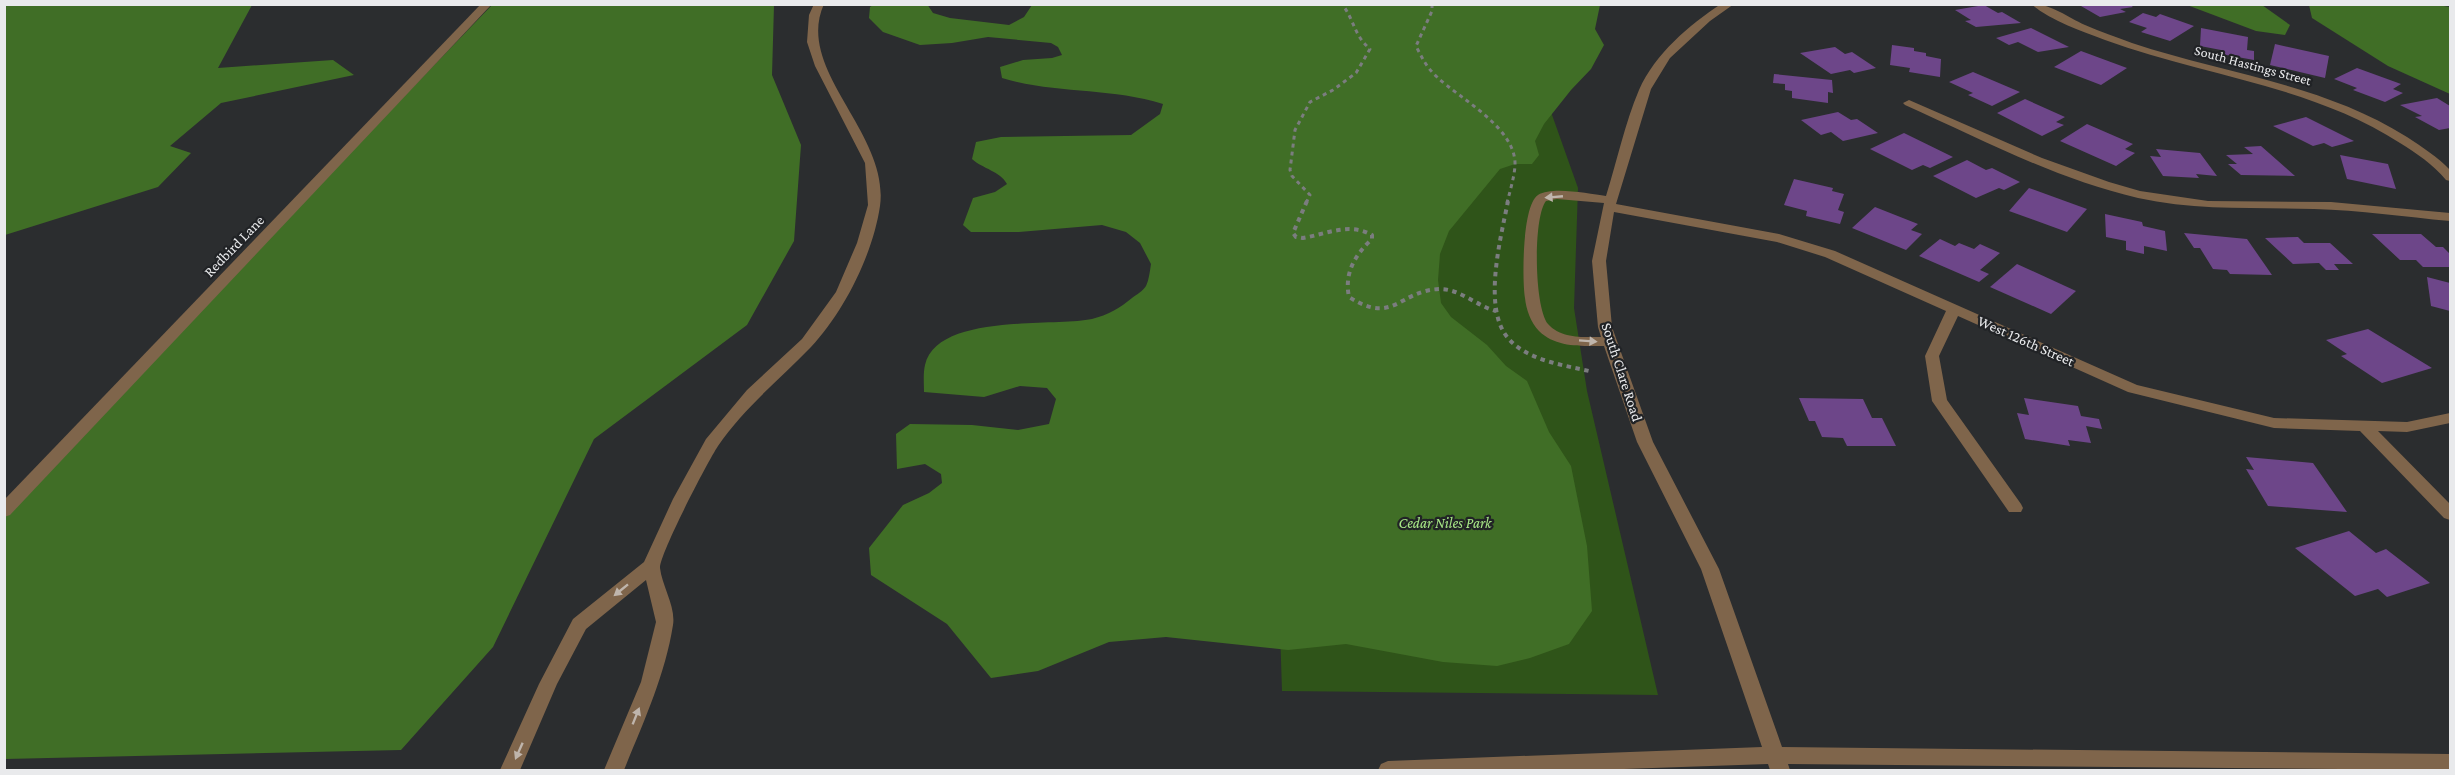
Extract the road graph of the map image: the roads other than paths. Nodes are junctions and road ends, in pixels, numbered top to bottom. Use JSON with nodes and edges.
{"nodes":[{"id":1,"x":487,"y":4,"type":"edge"},
{"id":2,"x":819,"y":4,"type":"edge"},
{"id":3,"x":1729,"y":4,"type":"edge"},
{"id":4,"x":2036,"y":4,"type":"edge"},
{"id":5,"x":1909,"y":103,"type":"dead end"},
{"id":6,"x":2451,"y":177,"type":"edge"},
{"id":7,"x":1611,"y":203,"type":"junction"},
{"id":8,"x":2451,"y":217,"type":"edge"},
{"id":9,"x":1953,"y":309,"type":"junction"},
{"id":10,"x":1610,"y":342,"type":"junction"},
{"id":11,"x":2451,"y":418,"type":"edge"},
{"id":12,"x":2364,"y":426,"type":"junction"},
{"id":13,"x":2015,"y":508,"type":"dead end"},
{"id":14,"x":4,"y":511,"type":"edge"},
{"id":15,"x":2451,"y":514,"type":"edge"},
{"id":16,"x":651,"y":566,"type":"junction"},
{"id":17,"x":1777,"y":763,"type":"edge"},
{"id":18,"x":2451,"y":763,"type":"edge"},
{"id":19,"x":510,"y":771,"type":"edge"},
{"id":20,"x":614,"y":771,"type":"edge"},
{"id":21,"x":1388,"y":771,"type":"edge"}],
"edges":[{"from":1,"to":14,"type":"street","name":"Redbird Lane"},
{"from":2,"to":16,"type":"street"},
{"from":3,"to":7,"type":"street","name":"South Clare Road"},
{"from":4,"to":6,"type":"street","name":"South Hastings Street"},
{"from":5,"to":8,"type":"street"},
{"from":7,"to":9,"type":"street","name":"West 126th Street"},
{"from":7,"to":10,"type":"street","name":"South Clare Road"},
{"from":7,"to":10,"type":"street","name":"West 126th Street","one_way":true},
{"from":9,"to":12,"type":"street","name":"West 126th Street"},
{"from":9,"to":13,"type":"street"},
{"from":10,"to":17,"type":"street","name":"South Clare Road"},
{"from":11,"to":12,"type":"street","name":"West 126th Street"},
{"from":12,"to":15,"type":"street"},
{"from":16,"to":19,"type":"street","one_way":true},
{"from":20,"to":16,"type":"street","one_way":true},
{"from":17,"to":18,"type":"street"},
{"from":17,"to":21,"type":"street"}]}
